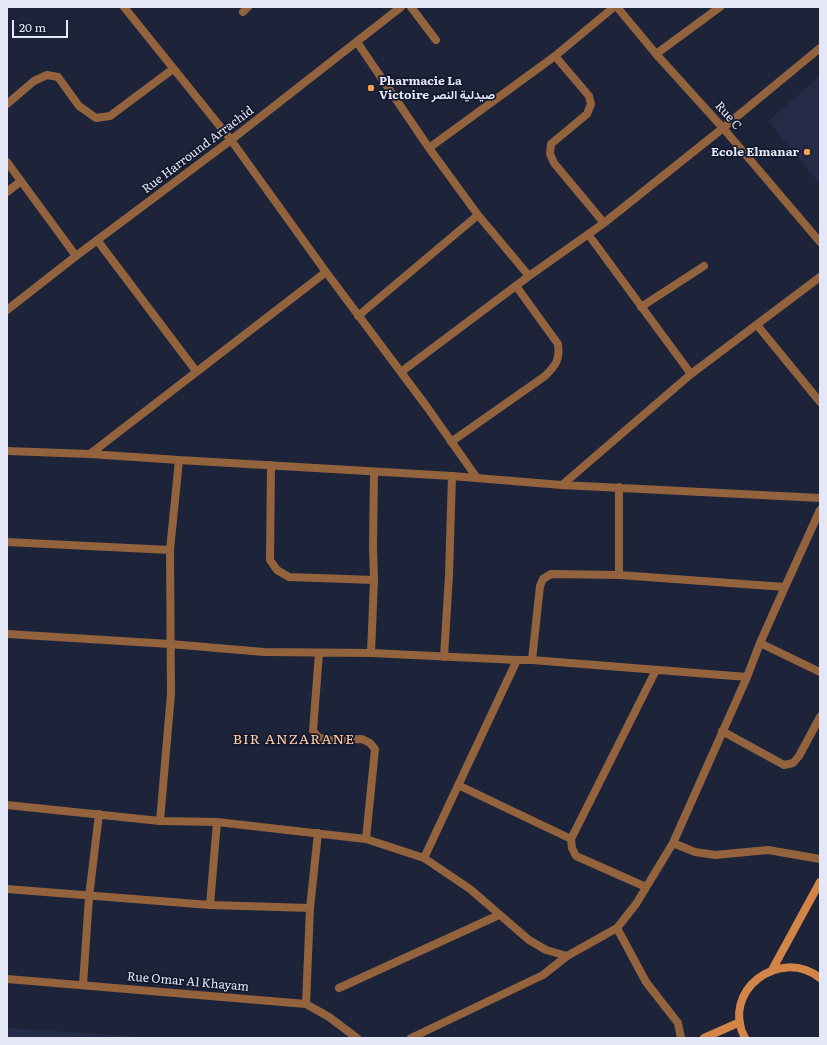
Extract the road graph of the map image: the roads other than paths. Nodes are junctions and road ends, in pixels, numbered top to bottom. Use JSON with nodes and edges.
{"nodes":[{"id":1,"x":401,"y":7,"type":"edge"},
{"id":2,"x":412,"y":7,"type":"edge"},
{"id":3,"x":614,"y":7,"type":"edge"},
{"id":4,"x":617,"y":7,"type":"edge"},
{"id":5,"x":720,"y":7,"type":"edge"},
{"id":6,"x":126,"y":8,"type":"edge"},
{"id":7,"x":436,"y":40,"type":"dead end"},
{"id":8,"x":357,"y":42,"type":"junction"},
{"id":9,"x":820,"y":48,"type":"edge"},
{"id":10,"x":656,"y":54,"type":"junction"},
{"id":11,"x":555,"y":56,"type":"junction"},
{"id":12,"x":174,"y":69,"type":"junction"},
{"id":13,"x":7,"y":104,"type":"edge"},
{"id":14,"x":723,"y":128,"type":"junction"},
{"id":15,"x":231,"y":140,"type":"junction"},
{"id":16,"x":430,"y":148,"type":"junction"},
{"id":17,"x":7,"y":162,"type":"edge"},
{"id":18,"x":22,"y":181,"type":"junction"},
{"id":19,"x":7,"y":192,"type":"edge"},
{"id":20,"x":478,"y":215,"type":"junction"},
{"id":21,"x":604,"y":223,"type":"junction"},
{"id":22,"x":588,"y":234,"type":"junction"},
{"id":23,"x":98,"y":240,"type":"junction"},
{"id":24,"x":820,"y":242,"type":"edge"},
{"id":25,"x":76,"y":256,"type":"junction"},
{"id":26,"x":704,"y":266,"type":"dead end"},
{"id":27,"x":326,"y":272,"type":"junction"},
{"id":28,"x":529,"y":276,"type":"junction"},
{"id":29,"x":820,"y":277,"type":"edge"},
{"id":30,"x":516,"y":286,"type":"junction"},
{"id":31,"x":641,"y":307,"type":"junction"},
{"id":32,"x":7,"y":310,"type":"edge"},
{"id":33,"x":358,"y":316,"type":"junction"},
{"id":34,"x":757,"y":325,"type":"junction"},
{"id":35,"x":196,"y":371,"type":"junction"},
{"id":36,"x":401,"y":372,"type":"junction"},
{"id":37,"x":691,"y":374,"type":"junction"},
{"id":38,"x":820,"y":402,"type":"edge"},
{"id":39,"x":451,"y":442,"type":"junction"},
{"id":40,"x":7,"y":451,"type":"edge"},
{"id":41,"x":90,"y":454,"type":"junction"},
{"id":42,"x":179,"y":460,"type":"junction"},
{"id":43,"x":271,"y":465,"type":"junction"},
{"id":44,"x":374,"y":472,"type":"junction"},
{"id":45,"x":452,"y":476,"type":"junction"},
{"id":46,"x":477,"y":478,"type":"junction"},
{"id":47,"x":562,"y":485,"type":"junction"},
{"id":48,"x":619,"y":487,"type":"junction"},
{"id":49,"x":820,"y":498,"type":"edge"},
{"id":50,"x":820,"y":510,"type":"edge"},
{"id":51,"x":7,"y":542,"type":"edge"},
{"id":52,"x":170,"y":550,"type":"junction"},
{"id":53,"x":619,"y":575,"type":"junction"},
{"id":54,"x":374,"y":580,"type":"junction"},
{"id":55,"x":785,"y":587,"type":"junction"},
{"id":56,"x":7,"y":634,"type":"edge"},
{"id":57,"x":760,"y":643,"type":"junction"},
{"id":58,"x":170,"y":644,"type":"junction"},
{"id":59,"x":319,"y":653,"type":"junction"},
{"id":60,"x":371,"y":653,"type":"junction"},
{"id":61,"x":444,"y":657,"type":"junction"},
{"id":62,"x":517,"y":660,"type":"junction"},
{"id":63,"x":532,"y":660,"type":"junction"},
{"id":64,"x":656,"y":670,"type":"junction"},
{"id":65,"x":820,"y":672,"type":"edge"},
{"id":66,"x":747,"y":678,"type":"junction"},
{"id":67,"x":820,"y":717,"type":"edge"},
{"id":68,"x":722,"y":731,"type":"junction"},
{"id":69,"x":458,"y":785,"type":"junction"},
{"id":70,"x":7,"y":805,"type":"edge"},
{"id":71,"x":99,"y":814,"type":"junction"},
{"id":72,"x":160,"y":821,"type":"junction"},
{"id":73,"x":217,"y":822,"type":"junction"},
{"id":74,"x":318,"y":833,"type":"junction"},
{"id":75,"x":366,"y":839,"type":"junction"},
{"id":76,"x":571,"y":839,"type":"junction"},
{"id":77,"x":673,"y":843,"type":"junction"},
{"id":78,"x":424,"y":858,"type":"junction"},
{"id":79,"x":820,"y":859,"type":"edge"},
{"id":80,"x":820,"y":882,"type":"edge"},
{"id":81,"x":646,"y":887,"type":"junction"},
{"id":82,"x":7,"y":889,"type":"edge"},
{"id":83,"x":89,"y":897,"type":"junction"},
{"id":84,"x":210,"y":906,"type":"junction"},
{"id":85,"x":310,"y":908,"type":"junction"},
{"id":86,"x":499,"y":915,"type":"junction"},
{"id":87,"x":617,"y":928,"type":"junction"},
{"id":88,"x":567,"y":956,"type":"junction"},
{"id":89,"x":772,"y":970,"type":"junction"},
{"id":90,"x":820,"y":978,"type":"edge"},
{"id":91,"x":7,"y":979,"type":"edge"},
{"id":92,"x":83,"y":985,"type":"junction"},
{"id":93,"x":339,"y":988,"type":"dead end"},
{"id":94,"x":306,"y":1004,"type":"junction"},
{"id":95,"x":740,"y":1022,"type":"junction"},
{"id":96,"x":357,"y":1038,"type":"edge"},
{"id":97,"x":411,"y":1038,"type":"edge"},
{"id":98,"x":681,"y":1038,"type":"edge"},
{"id":99,"x":704,"y":1038,"type":"edge"},
{"id":100,"x":745,"y":1038,"type":"edge"}],
"edges":[{"from":1,"to":8,"type":"street","name":"Rue Harround Arrachid"},
{"from":2,"to":7,"type":"street"},
{"from":3,"to":11,"type":"street"},
{"from":4,"to":10,"type":"street","name":"Rue C"},
{"from":5,"to":10,"type":"street"},
{"from":6,"to":12,"type":"street"},
{"from":8,"to":15,"type":"street","name":"Rue Harround Arrachid"},
{"from":8,"to":16,"type":"street"},
{"from":9,"to":14,"type":"street"},
{"from":10,"to":14,"type":"street","name":"Rue C"},
{"from":11,"to":16,"type":"street"},
{"from":11,"to":21,"type":"street"},
{"from":12,"to":13,"type":"street"},
{"from":12,"to":15,"type":"street"},
{"from":14,"to":21,"type":"street"},
{"from":14,"to":24,"type":"street","name":"Rue C"},
{"from":15,"to":23,"type":"street","name":"Rue Harround Arrachid"},
{"from":15,"to":27,"type":"street"},
{"from":16,"to":20,"type":"street"},
{"from":17,"to":18,"type":"street"},
{"from":18,"to":19,"type":"street"},
{"from":18,"to":25,"type":"street"},
{"from":20,"to":28,"type":"street"},
{"from":20,"to":33,"type":"street"},
{"from":21,"to":22,"type":"street"},
{"from":22,"to":28,"type":"street"},
{"from":22,"to":31,"type":"street"},
{"from":23,"to":25,"type":"street","name":"Rue Harround Arrachid"},
{"from":23,"to":35,"type":"street"},
{"from":25,"to":32,"type":"street","name":"Rue Harround Arrachid"},
{"from":26,"to":31,"type":"street"},
{"from":27,"to":33,"type":"street"},
{"from":27,"to":35,"type":"street"},
{"from":28,"to":30,"type":"street"},
{"from":29,"to":34,"type":"street"},
{"from":30,"to":36,"type":"street"},
{"from":30,"to":39,"type":"street"},
{"from":31,"to":37,"type":"street"},
{"from":33,"to":36,"type":"street"},
{"from":34,"to":37,"type":"street"},
{"from":34,"to":38,"type":"street"},
{"from":35,"to":41,"type":"street"},
{"from":36,"to":39,"type":"street"},
{"from":37,"to":47,"type":"street"},
{"from":39,"to":46,"type":"street"},
{"from":40,"to":41,"type":"street"},
{"from":41,"to":42,"type":"street"},
{"from":42,"to":43,"type":"street"},
{"from":42,"to":52,"type":"street"},
{"from":43,"to":44,"type":"street"},
{"from":43,"to":54,"type":"street"},
{"from":44,"to":45,"type":"street"},
{"from":44,"to":54,"type":"street"},
{"from":45,"to":46,"type":"street"},
{"from":45,"to":61,"type":"street"},
{"from":46,"to":47,"type":"street"},
{"from":47,"to":48,"type":"street"},
{"from":48,"to":49,"type":"street"},
{"from":48,"to":53,"type":"street"},
{"from":50,"to":55,"type":"street"},
{"from":51,"to":52,"type":"street"},
{"from":52,"to":58,"type":"street"},
{"from":53,"to":55,"type":"street"},
{"from":53,"to":63,"type":"street"},
{"from":54,"to":60,"type":"street"},
{"from":55,"to":57,"type":"street"},
{"from":56,"to":58,"type":"street"},
{"from":57,"to":65,"type":"street"},
{"from":57,"to":66,"type":"street"},
{"from":58,"to":59,"type":"street"},
{"from":58,"to":72,"type":"street"},
{"from":59,"to":60,"type":"street"},
{"from":59,"to":75,"type":"street"},
{"from":60,"to":61,"type":"street"},
{"from":61,"to":62,"type":"street"},
{"from":62,"to":63,"type":"street"},
{"from":62,"to":69,"type":"street"},
{"from":63,"to":64,"type":"street"},
{"from":64,"to":66,"type":"street"},
{"from":64,"to":76,"type":"street"},
{"from":66,"to":68,"type":"street"},
{"from":67,"to":68,"type":"street"},
{"from":68,"to":77,"type":"street"},
{"from":69,"to":76,"type":"street"},
{"from":69,"to":78,"type":"street"},
{"from":70,"to":71,"type":"street"},
{"from":71,"to":72,"type":"street"},
{"from":71,"to":83,"type":"street"},
{"from":72,"to":73,"type":"street"},
{"from":73,"to":74,"type":"street"},
{"from":73,"to":84,"type":"street"},
{"from":74,"to":75,"type":"street"},
{"from":74,"to":85,"type":"street"},
{"from":75,"to":78,"type":"street"},
{"from":76,"to":81,"type":"street"},
{"from":77,"to":79,"type":"street"},
{"from":77,"to":81,"type":"street"},
{"from":78,"to":86,"type":"street"},
{"from":80,"to":89,"type":"main road"},
{"from":81,"to":87,"type":"street"},
{"from":82,"to":83,"type":"street"},
{"from":83,"to":84,"type":"street"},
{"from":83,"to":92,"type":"street"},
{"from":84,"to":85,"type":"street"},
{"from":85,"to":94,"type":"street"},
{"from":86,"to":88,"type":"street"},
{"from":86,"to":93,"type":"street"},
{"from":87,"to":88,"type":"street"},
{"from":87,"to":98,"type":"street"},
{"from":88,"to":97,"type":"street"},
{"from":89,"to":90,"type":"main road"},
{"from":89,"to":95,"type":"main road"},
{"from":91,"to":92,"type":"street","name":"Rue Omar Al Khayam"},
{"from":92,"to":94,"type":"street","name":"Rue Omar Al Khayam"},
{"from":94,"to":96,"type":"street","name":"Rue Omar Al Khayam"},
{"from":95,"to":99,"type":"main road"},
{"from":95,"to":100,"type":"main road"}]}
